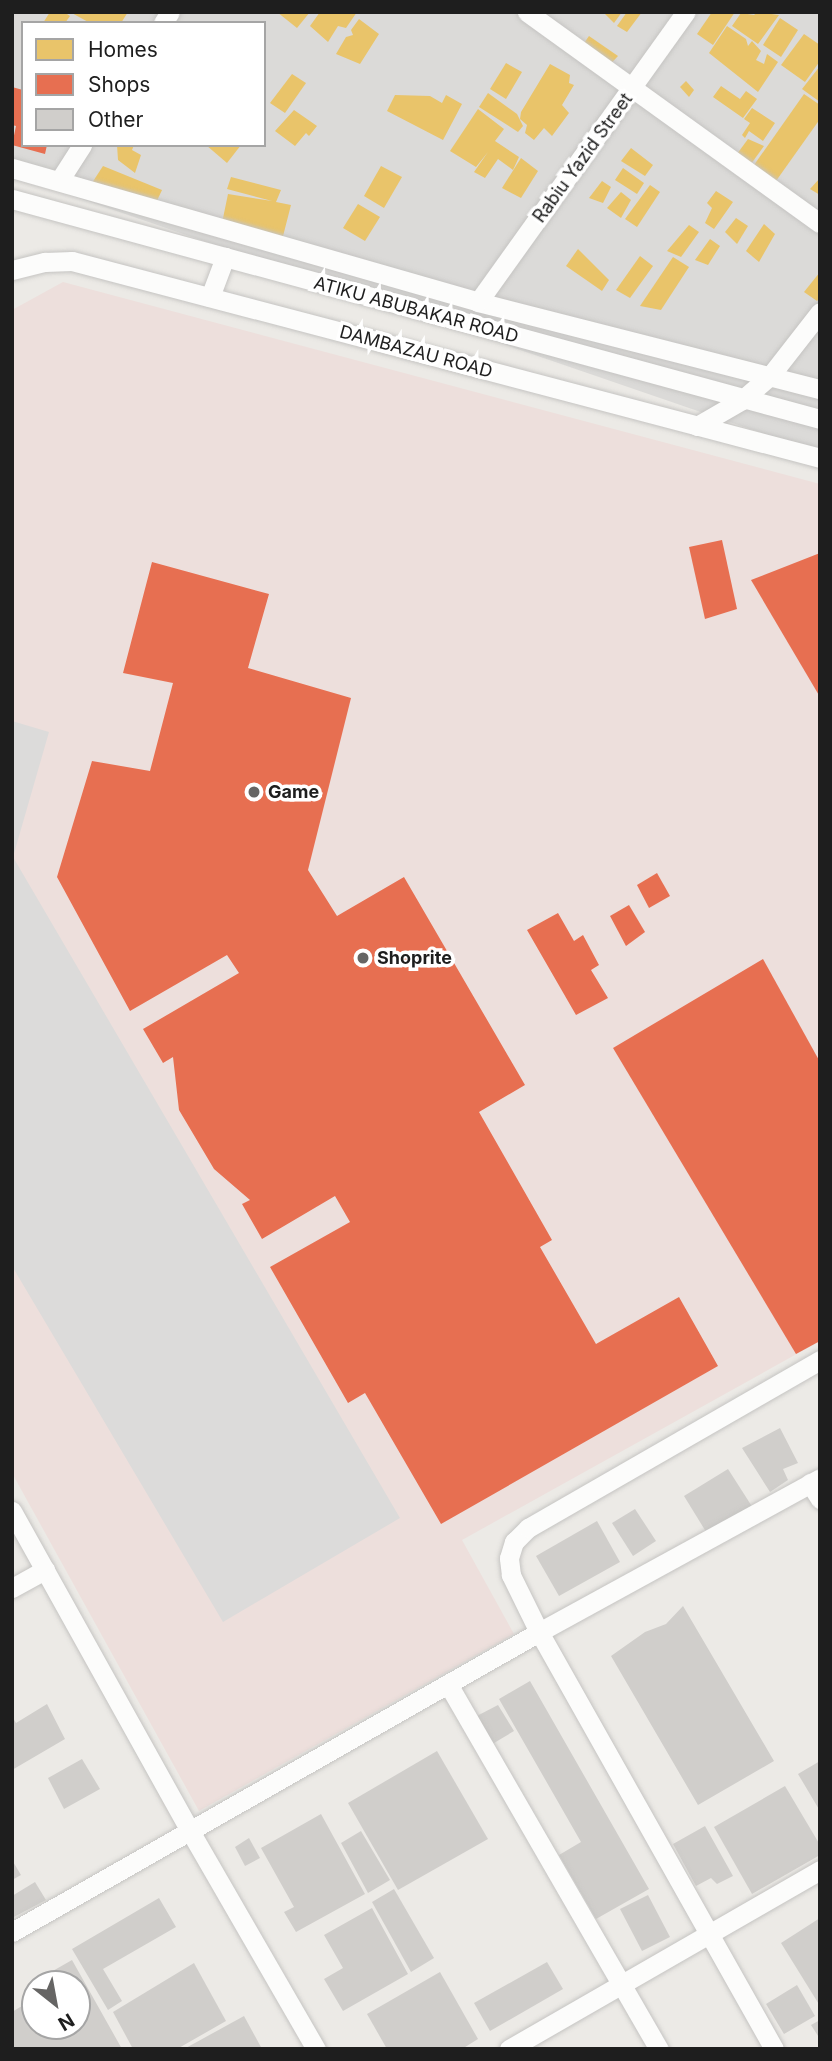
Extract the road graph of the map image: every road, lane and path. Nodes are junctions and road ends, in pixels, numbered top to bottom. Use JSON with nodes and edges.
{"nodes":[{"id":1,"x":527,"y":12,"type":"edge"},
{"id":2,"x":686,"y":12,"type":"edge"},
{"id":3,"x":634,"y":88,"type":"junction"},
{"id":4,"x":81,"y":147,"type":"edge"},
{"id":5,"x":12,"y":168,"type":"edge"},
{"id":6,"x":59,"y":181,"type":"junction"},
{"id":7,"x":12,"y":199,"type":"edge"},
{"id":8,"x":820,"y":223,"type":"edge"},
{"id":9,"x":225,"y":257,"type":"junction"},
{"id":10,"x":12,"y":270,"type":"edge"},
{"id":11,"x":210,"y":297,"type":"junction"},
{"id":12,"x":478,"y":302,"type":"junction"},
{"id":13,"x":820,"y":312,"type":"edge"},
{"id":14,"x":770,"y":376,"type":"junction"},
{"id":15,"x":820,"y":389,"type":"edge"},
{"id":16,"x":742,"y":400,"type":"junction"},
{"id":17,"x":820,"y":419,"type":"edge"},
{"id":18,"x":697,"y":426,"type":"junction"},
{"id":19,"x":820,"y":458,"type":"edge"},
{"id":20,"x":820,"y":1360,"type":"edge"},
{"id":21,"x":817,"y":1487,"type":"edge"},
{"id":22,"x":12,"y":1511,"type":"edge"},
{"id":23,"x":45,"y":1570,"type":"junction"},
{"id":24,"x":12,"y":1588,"type":"edge"},
{"id":25,"x":539,"y":1632,"type":"junction"},
{"id":26,"x":448,"y":1684,"type":"junction"},
{"id":27,"x":190,"y":1831,"type":"junction"},
{"id":28,"x":820,"y":1870,"type":"edge"},
{"id":29,"x":12,"y":1932,"type":"edge"},
{"id":30,"x":708,"y":1934,"type":"junction"},
{"id":31,"x":624,"y":1984,"type":"junction"},
{"id":32,"x":316,"y":2049,"type":"edge"},
{"id":33,"x":509,"y":2049,"type":"edge"},
{"id":34,"x":659,"y":2049,"type":"edge"},
{"id":35,"x":774,"y":2049,"type":"edge"}],
"edges":[{"from":1,"to":3,"type":"street"},
{"from":2,"to":3,"type":"street","name":"Rabiu Yazid Street"},
{"from":3,"to":8,"type":"street"},
{"from":3,"to":12,"type":"street","name":"Rabiu Yazid Street"},
{"from":4,"to":6,"type":"street"},
{"from":5,"to":6,"type":"street"},
{"from":6,"to":12,"type":"street"},
{"from":7,"to":9,"type":"street","name":"ATIKU ABUBAKAR ROAD"},
{"from":9,"to":11,"type":"street"},
{"from":9,"to":16,"type":"street","name":"ATIKU ABUBAKAR ROAD"},
{"from":10,"to":11,"type":"street","name":"DAMBAZAU ROAD"},
{"from":11,"to":18,"type":"street","name":"DAMBAZAU ROAD"},
{"from":12,"to":14,"type":"street"},
{"from":13,"to":14,"type":"street"},
{"from":14,"to":15,"type":"street"},
{"from":14,"to":16,"type":"street"},
{"from":16,"to":17,"type":"street","name":"ATIKU ABUBAKAR ROAD"},
{"from":16,"to":18,"type":"street"},
{"from":18,"to":19,"type":"street","name":"DAMBAZAU ROAD"},
{"from":20,"to":25,"type":"street"},
{"from":21,"to":25,"type":"street"},
{"from":22,"to":23,"type":"street"},
{"from":23,"to":24,"type":"street"},
{"from":23,"to":27,"type":"street"},
{"from":25,"to":26,"type":"street"},
{"from":25,"to":30,"type":"street"},
{"from":26,"to":27,"type":"street"},
{"from":26,"to":31,"type":"street"},
{"from":27,"to":29,"type":"street"},
{"from":27,"to":32,"type":"street"},
{"from":28,"to":30,"type":"street"},
{"from":30,"to":31,"type":"street"},
{"from":30,"to":35,"type":"street"},
{"from":31,"to":33,"type":"street"},
{"from":31,"to":34,"type":"street"}]}
